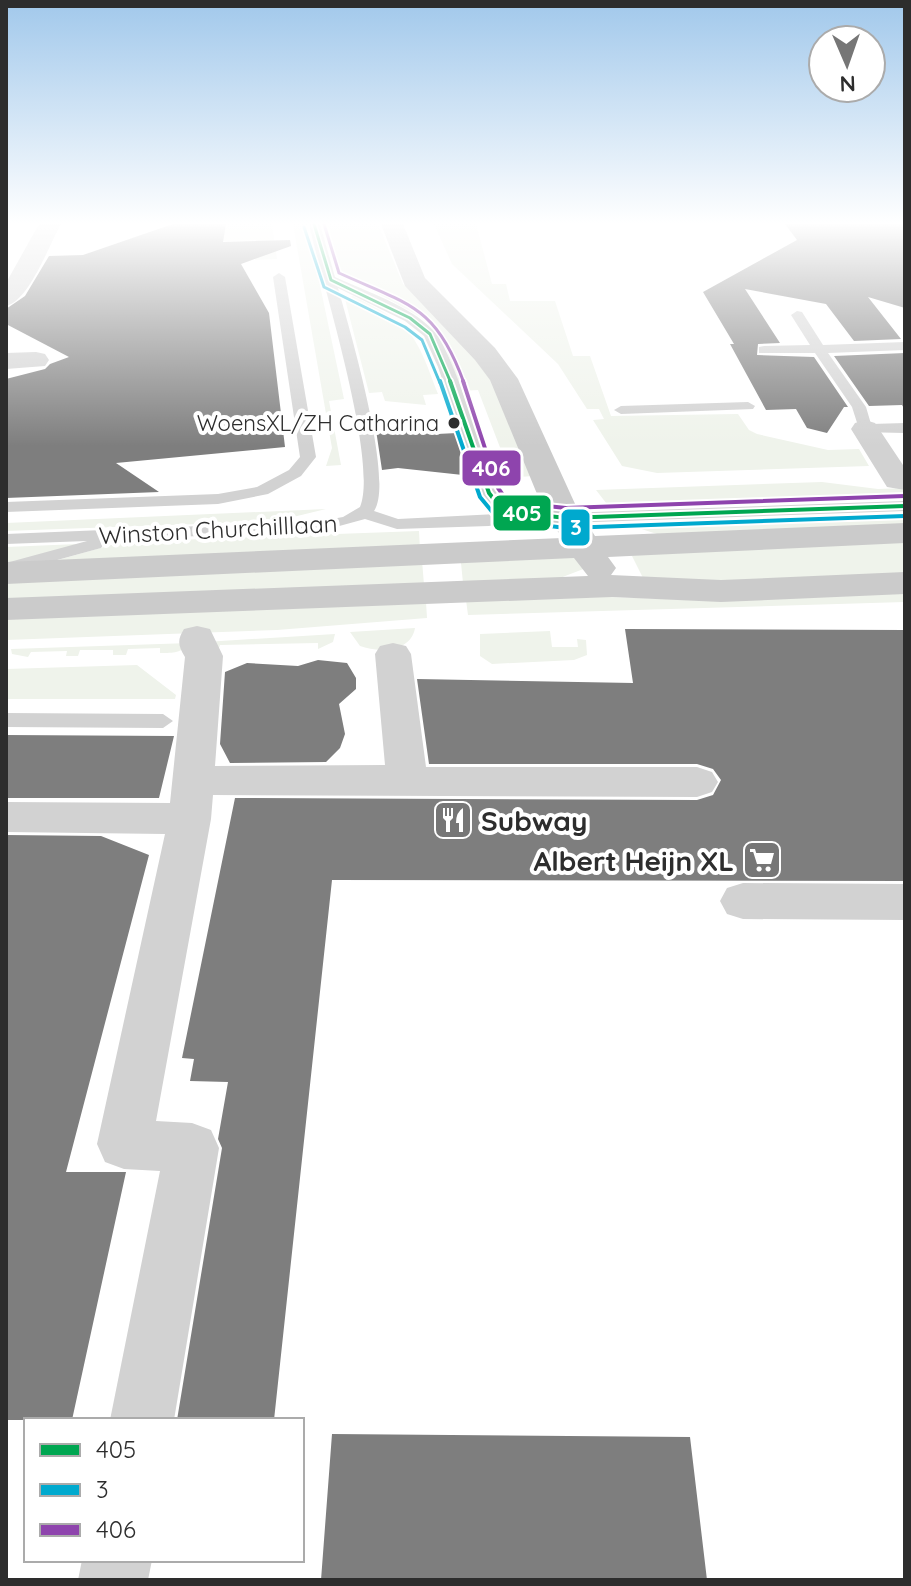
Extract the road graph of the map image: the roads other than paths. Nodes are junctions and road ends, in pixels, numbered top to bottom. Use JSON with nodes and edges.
{"nodes":[{"id":1,"x":282,"y":298,"type":"edge"},
{"id":2,"x":335,"y":298,"type":"edge"},
{"id":3,"x":368,"y":298,"type":"edge"},
{"id":4,"x":431,"y":298,"type":"edge"},
{"id":5,"x":454,"y":298,"type":"edge"},
{"id":6,"x":797,"y":315,"type":"dead end"},
{"id":7,"x":905,"y":346,"type":"edge"},
{"id":8,"x":819,"y":349,"type":"junction"},
{"id":9,"x":764,"y":350,"type":"dead end"},
{"id":10,"x":36,"y":360,"type":"dead end"},
{"id":11,"x":6,"y":361,"type":"edge"},
{"id":12,"x":538,"y":387,"type":"dead end"},
{"id":13,"x":748,"y":406,"type":"dead end"},
{"id":14,"x":621,"y":410,"type":"dead end"},
{"id":15,"x":905,"y":428,"type":"edge"},
{"id":16,"x":865,"y":429,"type":"junction"},
{"id":17,"x":561,"y":442,"type":"dead end"},
{"id":18,"x":903,"y":489,"type":"edge"},
{"id":19,"x":6,"y":507,"type":"edge"},
{"id":20,"x":363,"y":513,"type":"junction"},
{"id":21,"x":518,"y":514,"type":"junction"},
{"id":22,"x":586,"y":532,"type":"junction"},
{"id":23,"x":905,"y":533,"type":"edge"},
{"id":24,"x":127,"y":534,"type":"junction"},
{"id":25,"x":6,"y":539,"type":"edge"},
{"id":26,"x":6,"y":571,"type":"edge"},
{"id":27,"x":905,"y":583,"type":"edge"},
{"id":28,"x":612,"y":586,"type":"junction"},
{"id":29,"x":6,"y":609,"type":"edge"},
{"id":30,"x":197,"y":637,"type":"dead end"},
{"id":31,"x":393,"y":654,"type":"dead end"},
{"id":32,"x":6,"y":720,"type":"edge"},
{"id":33,"x":163,"y":721,"type":"dead end"},
{"id":34,"x":407,"y":779,"type":"junction"},
{"id":35,"x":697,"y":782,"type":"dead end"},
{"id":36,"x":191,"y":800,"type":"junction"},
{"id":37,"x":6,"y":817,"type":"edge"},
{"id":38,"x":744,"y":902,"type":"dead end"},
{"id":39,"x":905,"y":902,"type":"edge"},
{"id":40,"x":142,"y":1418,"type":"edge"}],
"edges":[{"from":1,"to":19,"type":"lane"},
{"from":2,"to":20,"type":"lane"},
{"from":3,"to":21,"type":"lane"},
{"from":4,"to":22,"type":"main road"},
{"from":5,"to":12,"type":"main road"},
{"from":6,"to":8,"type":"lane"},
{"from":7,"to":8,"type":"lane"},
{"from":8,"to":9,"type":"lane"},
{"from":8,"to":16,"type":"lane"},
{"from":10,"to":11,"type":"street"},
{"from":13,"to":14,"type":"lane"},
{"from":15,"to":16,"type":"lane"},
{"from":16,"to":18,"type":"street"},
{"from":17,"to":22,"type":"main road"},
{"from":18,"to":22,"type":"lane","name":"Winston Churchilllaan"},
{"from":20,"to":21,"type":"lane","name":"Winston Churchilllaan"},
{"from":20,"to":24,"type":"lane","name":"Winston Churchilllaan"},
{"from":21,"to":22,"type":"lane","name":"Winston Churchilllaan"},
{"from":22,"to":23,"type":"main road","name":"Winston Churchilllaan"},
{"from":22,"to":26,"type":"main road","name":"Winston Churchilllaan"},
{"from":22,"to":28,"type":"main road"},
{"from":24,"to":25,"type":"lane","name":"Winston Churchilllaan"},
{"from":24,"to":26,"type":"lane"},
{"from":27,"to":28,"type":"main road"},
{"from":28,"to":29,"type":"main road"},
{"from":30,"to":36,"type":"street"},
{"from":31,"to":34,"type":"street"},
{"from":32,"to":33,"type":"lane"},
{"from":34,"to":35,"type":"street"},
{"from":34,"to":36,"type":"street"},
{"from":36,"to":37,"type":"street"},
{"from":36,"to":40,"type":"street"},
{"from":38,"to":39,"type":"street"}]}
